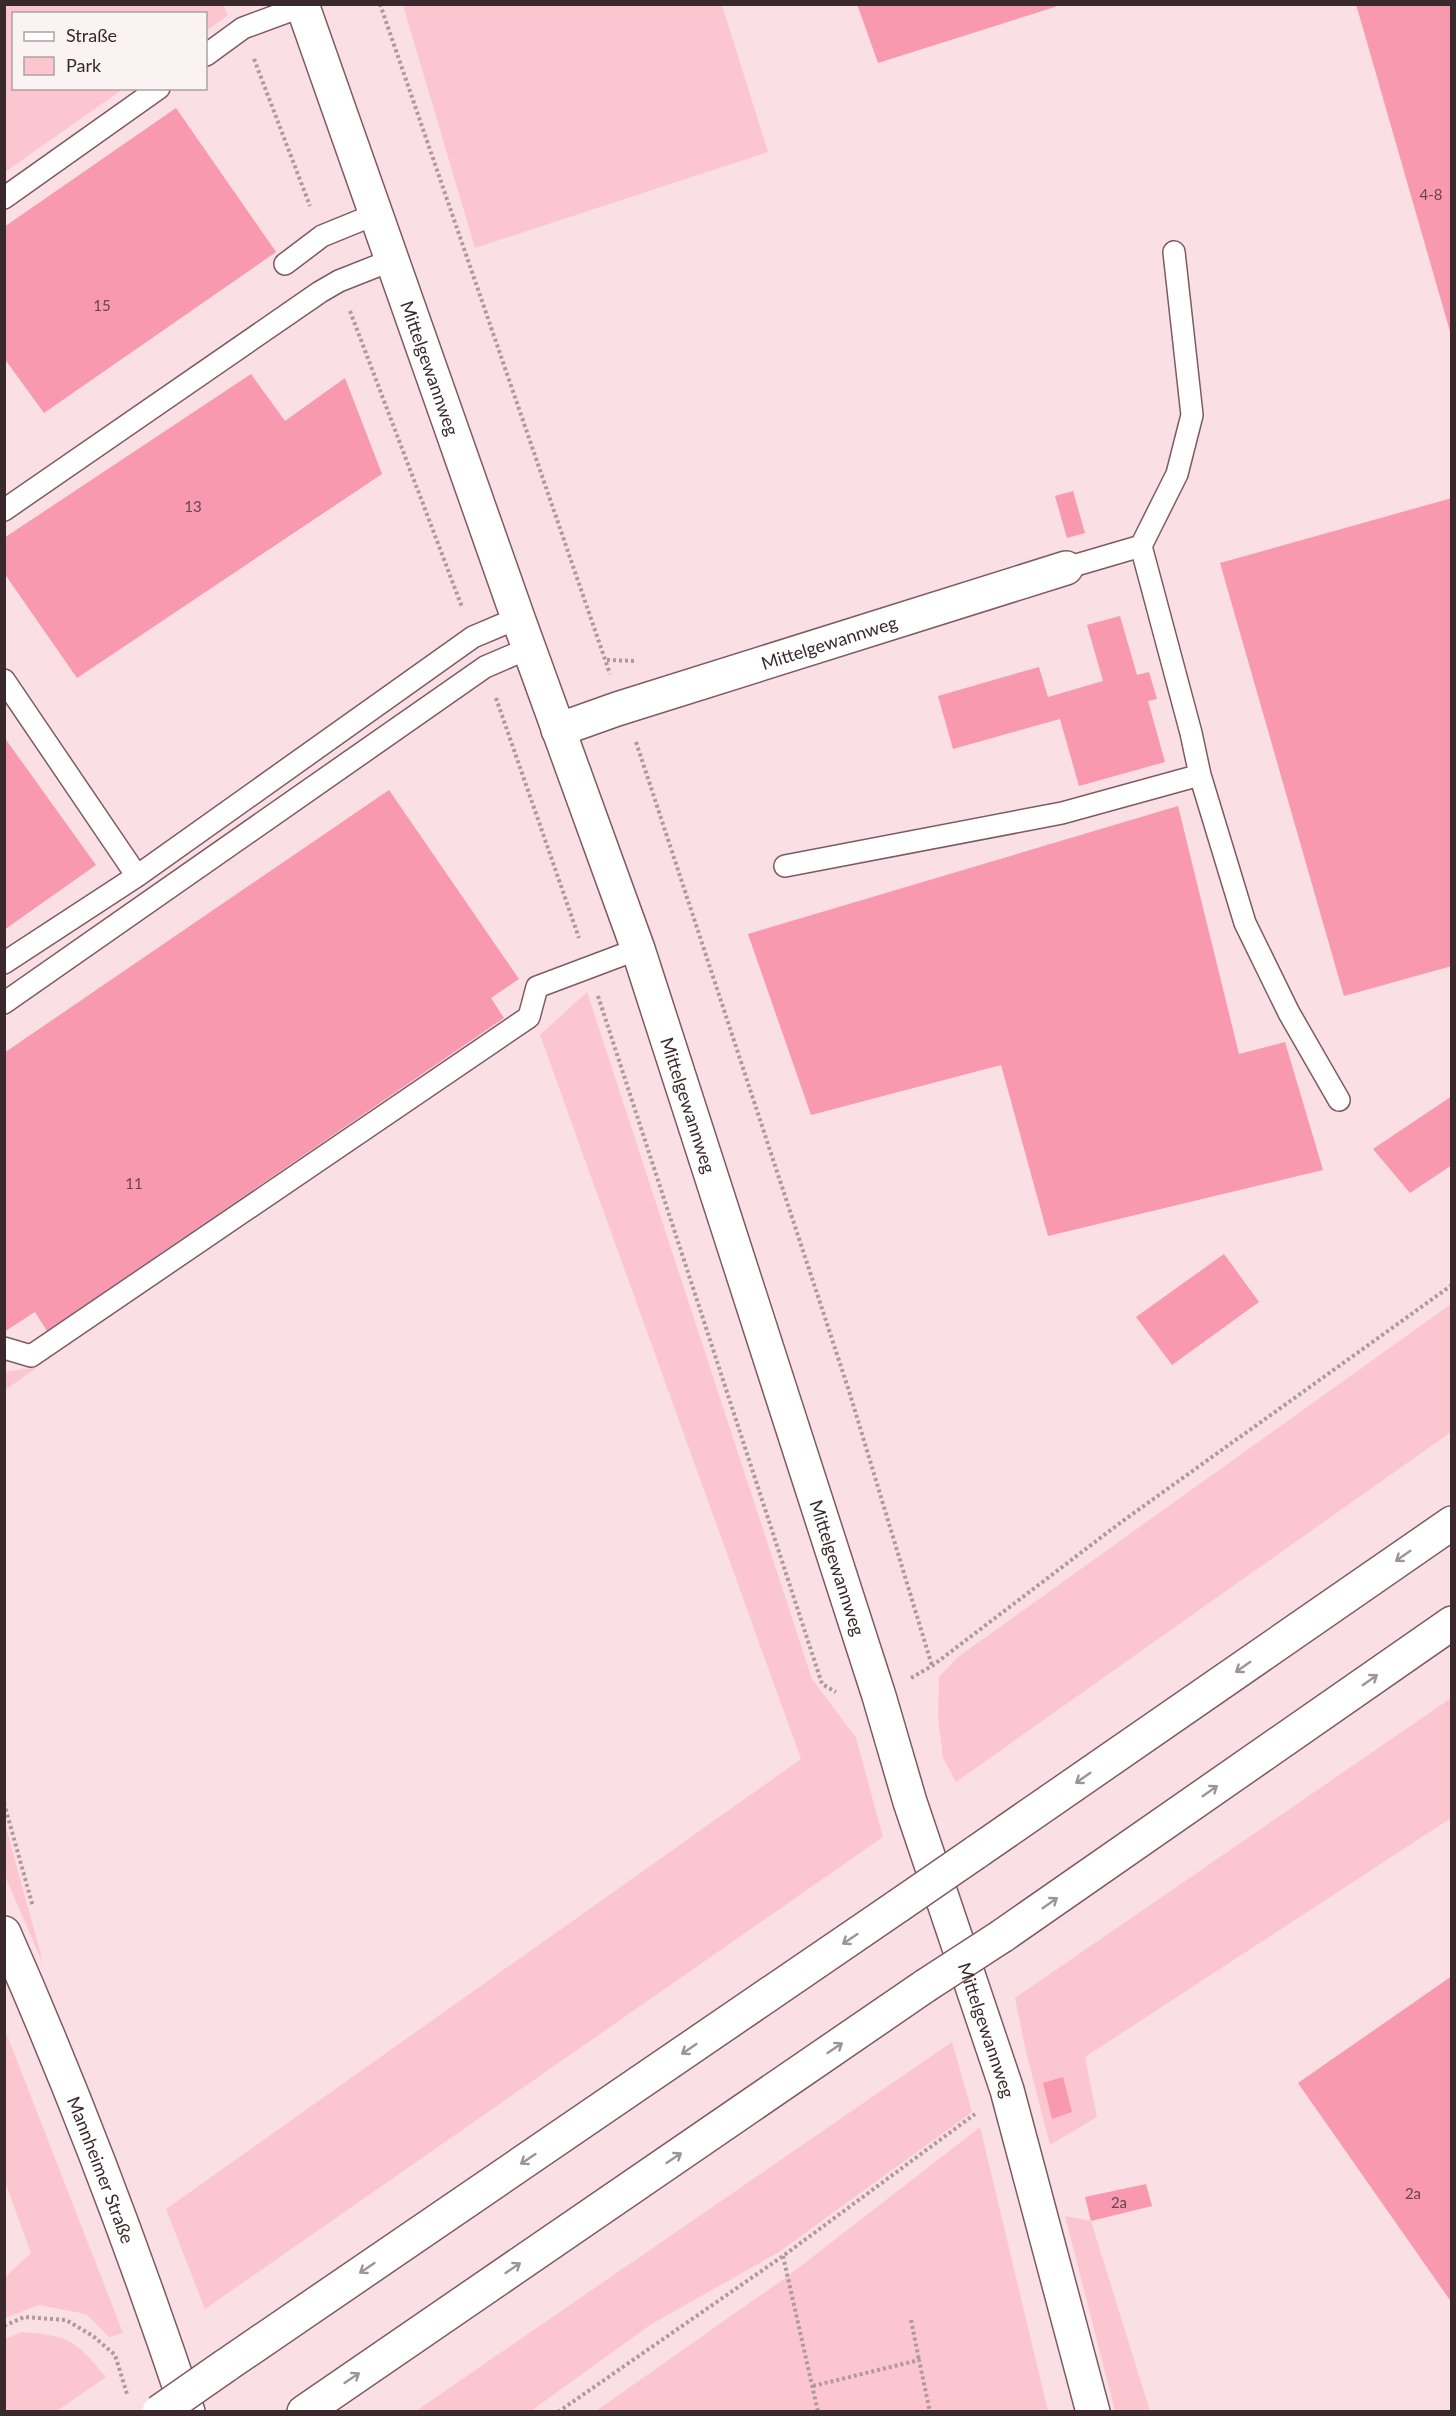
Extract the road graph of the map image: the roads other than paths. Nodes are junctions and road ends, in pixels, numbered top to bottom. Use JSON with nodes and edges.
{"nodes":[{"id":1,"x":303,"y":5,"type":"edge"},
{"id":2,"x":207,"y":54,"type":"edge"},
{"id":3,"x":156,"y":90,"type":"edge"},
{"id":4,"x":4,"y":198,"type":"edge"},
{"id":5,"x":376,"y":214,"type":"junction"},
{"id":6,"x":1174,"y":252,"type":"dead end"},
{"id":7,"x":392,"y":260,"type":"junction"},
{"id":8,"x":285,"y":264,"type":"dead end"},
{"id":9,"x":4,"y":510,"type":"edge"},
{"id":10,"x":1141,"y":546,"type":"junction"},
{"id":11,"x":1066,"y":568,"type":"joint"},
{"id":12,"x":518,"y":618,"type":"junction"},
{"id":13,"x":529,"y":648,"type":"junction"},
{"id":14,"x":4,"y":680,"type":"edge"},
{"id":15,"x":558,"y":730,"type":"junction"},
{"id":16,"x":1200,"y":775,"type":"junction"},
{"id":17,"x":785,"y":866,"type":"dead end"},
{"id":18,"x":137,"y":876,"type":"junction"},
{"id":19,"x":638,"y":949,"type":"junction"},
{"id":20,"x":4,"y":963,"type":"edge"},
{"id":21,"x":4,"y":1004,"type":"edge"},
{"id":22,"x":1339,"y":1100,"type":"dead end"},
{"id":23,"x":4,"y":1348,"type":"edge"},
{"id":24,"x":1452,"y":1523,"type":"edge"},
{"id":25,"x":1452,"y":1623,"type":"edge"},
{"id":26,"x":4,"y":1933,"type":"edge"},
{"id":27,"x":159,"y":2412,"type":"edge"},
{"id":28,"x":188,"y":2412,"type":"edge"},
{"id":29,"x":304,"y":2412,"type":"edge"},
{"id":30,"x":1093,"y":2412,"type":"edge"}],
"edges":[{"from":1,"to":2,"type":"lane"},
{"from":1,"to":5,"type":"main road","name":"Mittelgewannweg"},
{"from":3,"to":4,"type":"lane"},
{"from":5,"to":7,"type":"main road","name":"Mittelgewannweg"},
{"from":5,"to":8,"type":"lane"},
{"from":6,"to":10,"type":"lane"},
{"from":7,"to":9,"type":"lane"},
{"from":7,"to":12,"type":"main road","name":"Mittelgewannweg"},
{"from":10,"to":11,"type":"lane"},
{"from":10,"to":16,"type":"lane"},
{"from":11,"to":15,"type":"main road","name":"Mittelgewannweg"},
{"from":12,"to":13,"type":"main road","name":"Mittelgewannweg"},
{"from":12,"to":18,"type":"lane"},
{"from":13,"to":15,"type":"main road","name":"Mittelgewannweg"},
{"from":13,"to":21,"type":"lane"},
{"from":14,"to":18,"type":"lane"},
{"from":15,"to":19,"type":"main road","name":"Mittelgewannweg"},
{"from":16,"to":17,"type":"lane"},
{"from":16,"to":22,"type":"lane"},
{"from":18,"to":20,"type":"lane"},
{"from":19,"to":23,"type":"lane"},
{"from":19,"to":30,"type":"main road","name":"Mittelgewannweg"},
{"from":24,"to":27,"type":"main road","one_way":true,"bridge":true},
{"from":29,"to":25,"type":"main road","one_way":true,"bridge":true},
{"from":26,"to":28,"type":"main road","name":"Mannheimer Straße"}]}
